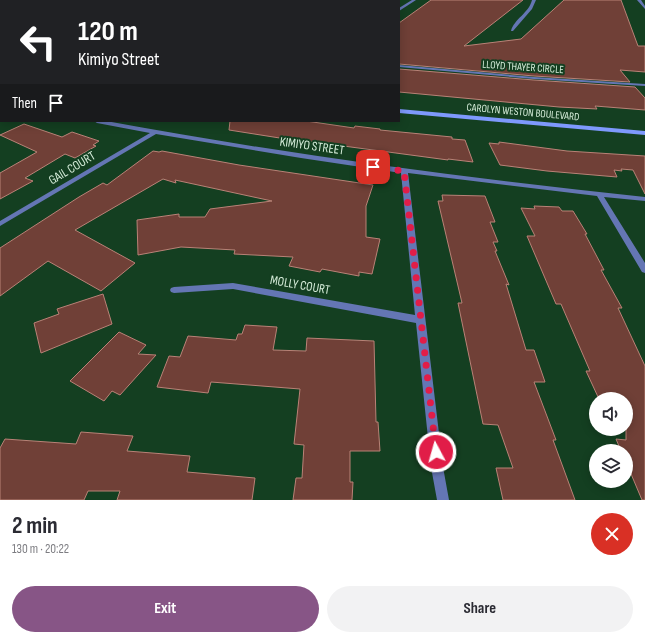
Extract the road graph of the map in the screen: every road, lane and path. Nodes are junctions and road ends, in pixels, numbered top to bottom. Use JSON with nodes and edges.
{"nodes":[{"id":1,"x":414,"y":0,"type":"edge"},
{"id":2,"x":534,"y":0,"type":"edge"},
{"id":3,"x":639,"y":0,"type":"edge"},
{"id":4,"x":645,"y":8,"type":"edge"},
{"id":5,"x":400,"y":9,"type":"edge"},
{"id":6,"x":512,"y":30,"type":"dead end"},
{"id":7,"x":400,"y":66,"type":"edge"},
{"id":8,"x":645,"y":85,"type":"edge"},
{"id":9,"x":400,"y":111,"type":"edge"},
{"id":10,"x":102,"y":122,"type":"edge"},
{"id":11,"x":155,"y":132,"type":"junction"},
{"id":12,"x":645,"y":133,"type":"edge"},
{"id":13,"x":404,"y":171,"type":"junction"},
{"id":14,"x":599,"y":194,"type":"junction"},
{"id":15,"x":645,"y":199,"type":"edge"},
{"id":16,"x":0,"y":224,"type":"edge"},
{"id":17,"x":645,"y":270,"type":"edge"},
{"id":18,"x":174,"y":290,"type":"dead end"},
{"id":19,"x":421,"y":320,"type":"junction"},
{"id":20,"x":443,"y":500,"type":"edge"}],
"edges":[{"from":1,"to":5,"type":"street"},
{"from":2,"to":6,"type":"street"},
{"from":3,"to":4,"type":"street"},
{"from":7,"to":8,"type":"street","name":"LLOYD THAYER CIRCLE"},
{"from":9,"to":12,"type":"street","name":"CAROLYN WESTON BOULEVARD"},
{"from":10,"to":11,"type":"street","name":"KIMIYO STREET"},
{"from":11,"to":13,"type":"street","name":"KIMIYO STREET"},
{"from":11,"to":16,"type":"street","name":"GAIL COURT"},
{"from":13,"to":14,"type":"street","name":"KIMIYO STREET"},
{"from":13,"to":19,"type":"street"},
{"from":14,"to":15,"type":"street","name":"KIMIYO STREET"},
{"from":14,"to":17,"type":"street"},
{"from":18,"to":19,"type":"street","name":"MOLLY COURT"},
{"from":19,"to":20,"type":"street"}]}
